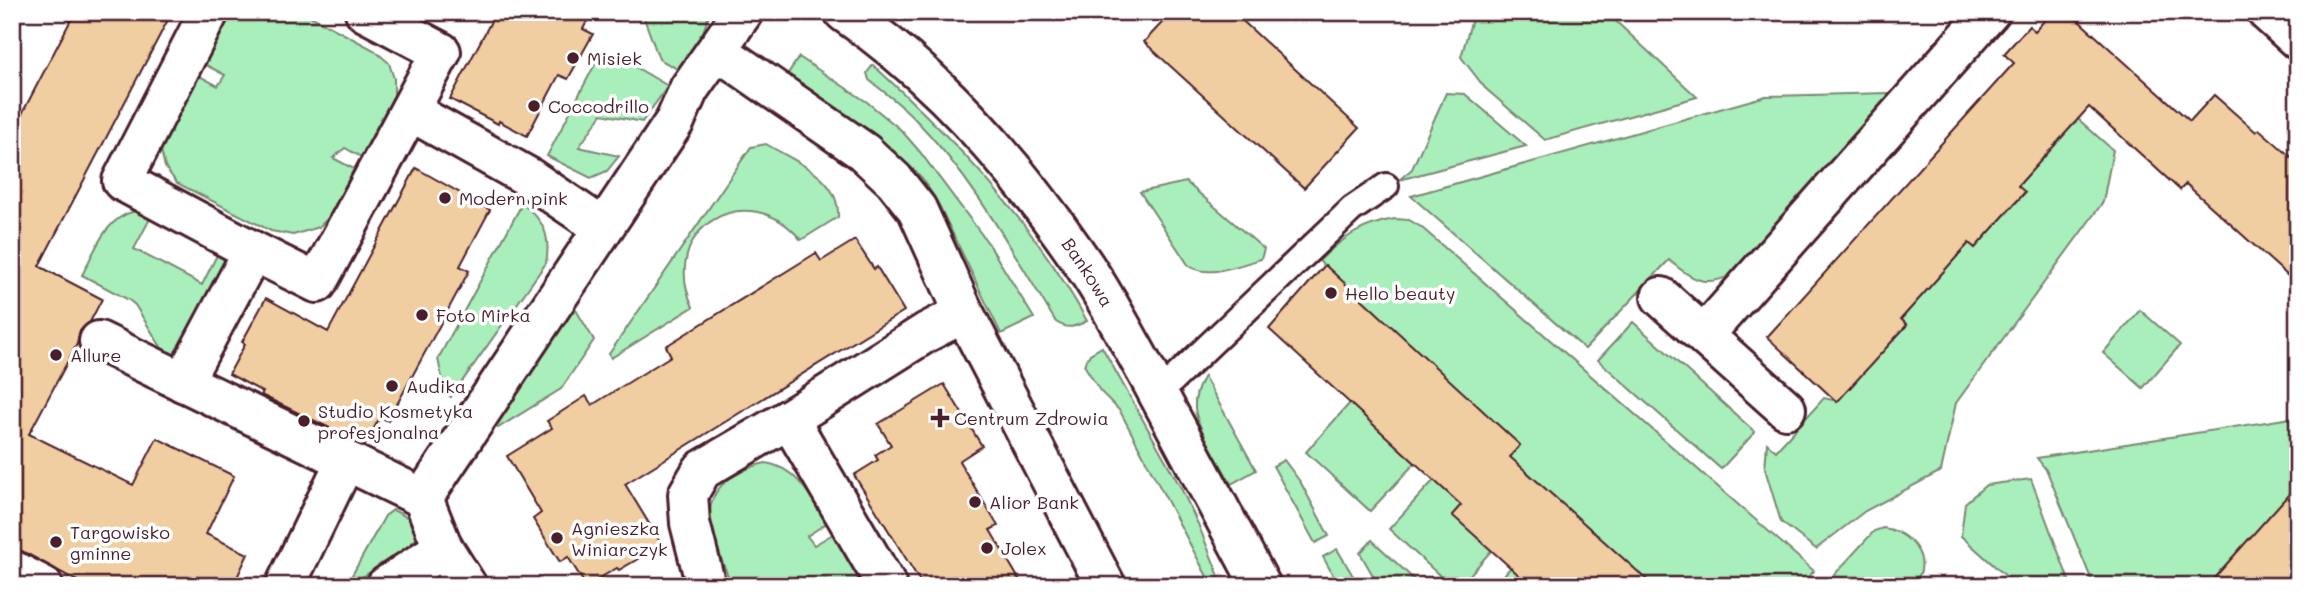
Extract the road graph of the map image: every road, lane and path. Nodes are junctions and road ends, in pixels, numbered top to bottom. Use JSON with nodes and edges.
{"nodes":[{"id":1,"x":209,"y":12,"type":"edge"},
{"id":2,"x":365,"y":12,"type":"edge"},
{"id":3,"x":743,"y":12,"type":"edge"},
{"id":4,"x":844,"y":12,"type":"edge"},
{"id":5,"x":1990,"y":12,"type":"edge"},
{"id":6,"x":2267,"y":12,"type":"edge"},
{"id":7,"x":2298,"y":40,"type":"edge"},
{"id":8,"x":717,"y":50,"type":"junction"},
{"id":9,"x":410,"y":111,"type":"junction"},
{"id":10,"x":1387,"y":186,"type":"dead end"},
{"id":11,"x":602,"y":227,"type":"junction"},
{"id":12,"x":253,"y":251,"type":"junction"},
{"id":13,"x":1661,"y":297,"type":"dead end"},
{"id":14,"x":964,"y":313,"type":"junction"},
{"id":15,"x":1704,"y":335,"type":"junction"},
{"id":16,"x":99,"y":341,"type":"dead end"},
{"id":17,"x":183,"y":382,"type":"junction"},
{"id":18,"x":1158,"y":394,"type":"junction"},
{"id":19,"x":1786,"y":409,"type":"dead end"},
{"id":20,"x":789,"y":419,"type":"junction"},
{"id":21,"x":345,"y":462,"type":"junction"},
{"id":22,"x":423,"y":498,"type":"junction"},
{"id":23,"x":443,"y":548,"type":"junction"},
{"id":24,"x":12,"y":570,"type":"edge"},
{"id":25,"x":43,"y":586,"type":"edge"},
{"id":26,"x":285,"y":586,"type":"edge"},
{"id":27,"x":386,"y":586,"type":"edge"},
{"id":28,"x":467,"y":586,"type":"edge"},
{"id":29,"x":706,"y":586,"type":"edge"},
{"id":30,"x":887,"y":586,"type":"edge"},
{"id":31,"x":1106,"y":586,"type":"edge"},
{"id":32,"x":1261,"y":586,"type":"edge"}],
"edges":[{"from":1,"to":12,"type":"street"},
{"from":2,"to":9,"type":"street"},
{"from":3,"to":8,"type":"street"},
{"from":4,"to":18,"type":"street","name":"Bankowa"},
{"from":5,"to":15,"type":"street"},
{"from":6,"to":7,"type":"street"},
{"from":8,"to":11,"type":"street"},
{"from":8,"to":14,"type":"street"},
{"from":9,"to":11,"type":"street"},
{"from":9,"to":12,"type":"street"},
{"from":10,"to":18,"type":"lane"},
{"from":11,"to":22,"type":"street"},
{"from":12,"to":17,"type":"street"},
{"from":13,"to":15,"type":"street"},
{"from":14,"to":20,"type":"street"},
{"from":14,"to":31,"type":"street"},
{"from":15,"to":19,"type":"street"},
{"from":16,"to":17,"type":"street"},
{"from":17,"to":21,"type":"street"},
{"from":18,"to":32,"type":"street","name":"Bankowa"},
{"from":20,"to":29,"type":"street"},
{"from":20,"to":30,"type":"street"},
{"from":21,"to":22,"type":"street"},
{"from":21,"to":26,"type":"street"},
{"from":22,"to":23,"type":"street"},
{"from":23,"to":27,"type":"street"},
{"from":23,"to":28,"type":"street"},
{"from":24,"to":25,"type":"street"}]}
